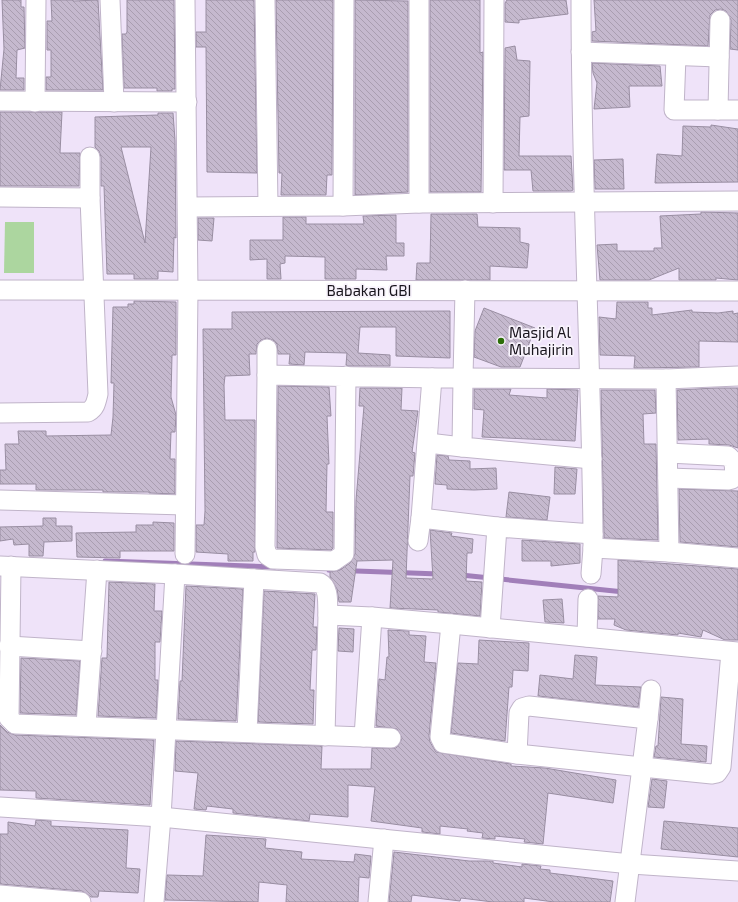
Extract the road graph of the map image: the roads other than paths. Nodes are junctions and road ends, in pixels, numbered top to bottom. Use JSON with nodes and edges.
{"nodes":[{"id":1,"x":36,"y":0,"type":"edge"},
{"id":2,"x":110,"y":0,"type":"edge"},
{"id":3,"x":185,"y":0,"type":"edge"},
{"id":4,"x":265,"y":0,"type":"edge"},
{"id":5,"x":344,"y":0,"type":"edge"},
{"id":6,"x":419,"y":0,"type":"edge"},
{"id":7,"x":494,"y":0,"type":"edge"},
{"id":8,"x":581,"y":0,"type":"edge"},
{"id":9,"x":720,"y":20,"type":"dead end"},
{"id":10,"x":581,"y":52,"type":"junction"},
{"id":11,"x":676,"y":56,"type":"junction"},
{"id":12,"x":719,"y":57,"type":"junction"},
{"id":13,"x":0,"y":101,"type":"edge"},
{"id":14,"x":36,"y":102,"type":"junction"},
{"id":15,"x":114,"y":102,"type":"junction"},
{"id":16,"x":187,"y":102,"type":"junction"},
{"id":17,"x":718,"y":110,"type":"junction"},
{"id":18,"x":738,"y":110,"type":"edge"},
{"id":19,"x":90,"y":157,"type":"dead end"},
{"id":20,"x":0,"y":197,"type":"edge"},
{"id":21,"x":90,"y":198,"type":"junction"},
{"id":22,"x":738,"y":201,"type":"edge"},
{"id":23,"x":419,"y":202,"type":"junction"},
{"id":24,"x":493,"y":203,"type":"junction"},
{"id":25,"x":584,"y":203,"type":"junction"},
{"id":26,"x":268,"y":206,"type":"junction"},
{"id":27,"x":343,"y":206,"type":"junction"},
{"id":28,"x":188,"y":207,"type":"junction"},
{"id":29,"x":0,"y":290,"type":"edge"},
{"id":30,"x":465,"y":290,"type":"junction"},
{"id":31,"x":94,"y":291,"type":"junction"},
{"id":32,"x":188,"y":291,"type":"junction"},
{"id":33,"x":587,"y":291,"type":"junction"},
{"id":34,"x":738,"y":291,"type":"edge"},
{"id":35,"x":267,"y":349,"type":"dead end"},
{"id":36,"x":267,"y":375,"type":"junction"},
{"id":37,"x":346,"y":376,"type":"junction"},
{"id":38,"x":738,"y":376,"type":"edge"},
{"id":39,"x":432,"y":378,"type":"junction"},
{"id":40,"x":463,"y":378,"type":"junction"},
{"id":41,"x":666,"y":379,"type":"junction"},
{"id":42,"x":590,"y":380,"type":"junction"},
{"id":43,"x":0,"y":414,"type":"edge"},
{"id":44,"x":428,"y":443,"type":"junction"},
{"id":45,"x":462,"y":447,"type":"junction"},
{"id":46,"x":668,"y":453,"type":"junction"},
{"id":47,"x":592,"y":459,"type":"junction"},
{"id":48,"x":668,"y":478,"type":"junction"},
{"id":49,"x":0,"y":500,"type":"edge"},
{"id":50,"x":185,"y":505,"type":"junction"},
{"id":51,"x":421,"y":518,"type":"junction"},
{"id":52,"x":497,"y":526,"type":"junction"},
{"id":53,"x":418,"y":541,"type":"dead end"},
{"id":54,"x":592,"y":541,"type":"junction"},
{"id":55,"x":669,"y":552,"type":"junction"},
{"id":56,"x":185,"y":554,"type":"dead end"},
{"id":57,"x":738,"y":558,"type":"edge"},
{"id":58,"x":5,"y":566,"type":"edge"},
{"id":59,"x":97,"y":570,"type":"junction"},
{"id":60,"x":175,"y":574,"type":"junction"},
{"id":61,"x":591,"y":574,"type":"dead end"},
{"id":62,"x":254,"y":579,"type":"junction"},
{"id":63,"x":588,"y":599,"type":"dead end"},
{"id":64,"x":328,"y":615,"type":"junction"},
{"id":65,"x":372,"y":617,"type":"junction"},
{"id":66,"x":451,"y":624,"type":"junction"},
{"id":67,"x":490,"y":628,"type":"junction"},
{"id":68,"x":587,"y":637,"type":"junction"},
{"id":69,"x":9,"y":646,"type":"junction"},
{"id":70,"x":92,"y":651,"type":"junction"},
{"id":71,"x":735,"y":652,"type":"edge"},
{"id":72,"x":651,"y":690,"type":"dead end"},
{"id":73,"x":648,"y":719,"type":"junction"},
{"id":74,"x":86,"y":725,"type":"junction"},
{"id":75,"x":166,"y":729,"type":"junction"},
{"id":76,"x":247,"y":732,"type":"junction"},
{"id":77,"x":326,"y":736,"type":"junction"},
{"id":78,"x":364,"y":737,"type":"junction"},
{"id":79,"x":391,"y":738,"type":"dead end"},
{"id":80,"x":517,"y":754,"type":"junction"},
{"id":81,"x":642,"y":767,"type":"junction"},
{"id":82,"x":0,"y":807,"type":"edge"},
{"id":83,"x":161,"y":817,"type":"junction"},
{"id":84,"x":384,"y":839,"type":"junction"},
{"id":85,"x":631,"y":864,"type":"junction"},
{"id":86,"x":738,"y":871,"type":"edge"},
{"id":87,"x":0,"y":895,"type":"edge"},
{"id":88,"x":73,"y":902,"type":"edge"},
{"id":89,"x":81,"y":902,"type":"edge"},
{"id":90,"x":154,"y":902,"type":"edge"},
{"id":91,"x":378,"y":902,"type":"edge"},
{"id":92,"x":625,"y":902,"type":"edge"}],
"edges":[{"from":1,"to":14,"type":"street"},
{"from":2,"to":15,"type":"street"},
{"from":3,"to":16,"type":"street"},
{"from":4,"to":26,"type":"street"},
{"from":5,"to":27,"type":"street"},
{"from":6,"to":23,"type":"street"},
{"from":7,"to":24,"type":"street"},
{"from":8,"to":10,"type":"street"},
{"from":9,"to":12,"type":"street"},
{"from":10,"to":11,"type":"street"},
{"from":10,"to":25,"type":"street"},
{"from":11,"to":12,"type":"street"},
{"from":11,"to":17,"type":"street"},
{"from":12,"to":17,"type":"street"},
{"from":13,"to":14,"type":"street"},
{"from":14,"to":15,"type":"street"},
{"from":15,"to":16,"type":"street"},
{"from":16,"to":28,"type":"street"},
{"from":17,"to":18,"type":"street"},
{"from":19,"to":21,"type":"street"},
{"from":20,"to":21,"type":"street"},
{"from":21,"to":31,"type":"street"},
{"from":22,"to":25,"type":"street"},
{"from":23,"to":24,"type":"street"},
{"from":23,"to":27,"type":"street"},
{"from":24,"to":25,"type":"street"},
{"from":25,"to":33,"type":"street"},
{"from":26,"to":27,"type":"street"},
{"from":26,"to":28,"type":"street"},
{"from":28,"to":32,"type":"street"},
{"from":29,"to":31,"type":"street","name":"Babakan GBI"},
{"from":30,"to":32,"type":"street","name":"Babakan GBI"},
{"from":30,"to":33,"type":"street","name":"Babakan GBI"},
{"from":30,"to":40,"type":"street"},
{"from":31,"to":32,"type":"street","name":"Babakan GBI"},
{"from":31,"to":43,"type":"street"},
{"from":32,"to":50,"type":"street"},
{"from":33,"to":34,"type":"street","name":"Babakan GBI"},
{"from":33,"to":42,"type":"street"},
{"from":35,"to":36,"type":"street"},
{"from":36,"to":37,"type":"street"},
{"from":36,"to":37,"type":"street"},
{"from":37,"to":39,"type":"street"},
{"from":38,"to":41,"type":"street"},
{"from":39,"to":40,"type":"street"},
{"from":39,"to":44,"type":"street"},
{"from":40,"to":42,"type":"street"},
{"from":40,"to":45,"type":"street"},
{"from":41,"to":42,"type":"street"},
{"from":41,"to":46,"type":"street"},
{"from":42,"to":47,"type":"street"},
{"from":44,"to":45,"type":"street"},
{"from":44,"to":51,"type":"street"},
{"from":45,"to":47,"type":"street"},
{"from":46,"to":48,"type":"street"},
{"from":46,"to":48,"type":"street"},
{"from":47,"to":54,"type":"street"},
{"from":48,"to":55,"type":"street"},
{"from":49,"to":50,"type":"street"},
{"from":50,"to":56,"type":"street"},
{"from":51,"to":52,"type":"street"},
{"from":51,"to":53,"type":"street"},
{"from":52,"to":54,"type":"street"},
{"from":52,"to":67,"type":"street"},
{"from":54,"to":55,"type":"street"},
{"from":54,"to":61,"type":"street"},
{"from":55,"to":57,"type":"street"},
{"from":58,"to":59,"type":"street"},
{"from":58,"to":69,"type":"street"},
{"from":59,"to":60,"type":"street"},
{"from":59,"to":70,"type":"street"},
{"from":60,"to":62,"type":"street"},
{"from":60,"to":75,"type":"street"},
{"from":62,"to":64,"type":"street"},
{"from":62,"to":76,"type":"street"},
{"from":63,"to":68,"type":"street"},
{"from":64,"to":65,"type":"street"},
{"from":64,"to":77,"type":"street"},
{"from":65,"to":66,"type":"street"},
{"from":65,"to":78,"type":"street"},
{"from":66,"to":67,"type":"street"},
{"from":66,"to":80,"type":"street"},
{"from":67,"to":68,"type":"street"},
{"from":68,"to":71,"type":"street"},
{"from":69,"to":70,"type":"street"},
{"from":69,"to":74,"type":"street"},
{"from":70,"to":74,"type":"street"},
{"from":71,"to":81,"type":"street"},
{"from":72,"to":73,"type":"street"},
{"from":73,"to":80,"type":"street"},
{"from":73,"to":81,"type":"street"},
{"from":74,"to":75,"type":"street"},
{"from":75,"to":76,"type":"street"},
{"from":75,"to":83,"type":"street"},
{"from":76,"to":77,"type":"street"},
{"from":77,"to":78,"type":"street"},
{"from":78,"to":79,"type":"street"},
{"from":80,"to":81,"type":"street"},
{"from":81,"to":85,"type":"street"},
{"from":82,"to":83,"type":"street"},
{"from":83,"to":84,"type":"street"},
{"from":83,"to":90,"type":"street"},
{"from":84,"to":85,"type":"street"},
{"from":84,"to":91,"type":"street"},
{"from":85,"to":86,"type":"street"},
{"from":85,"to":92,"type":"street"},
{"from":87,"to":88,"type":"street"},
{"from":88,"to":89,"type":"street"}]}
